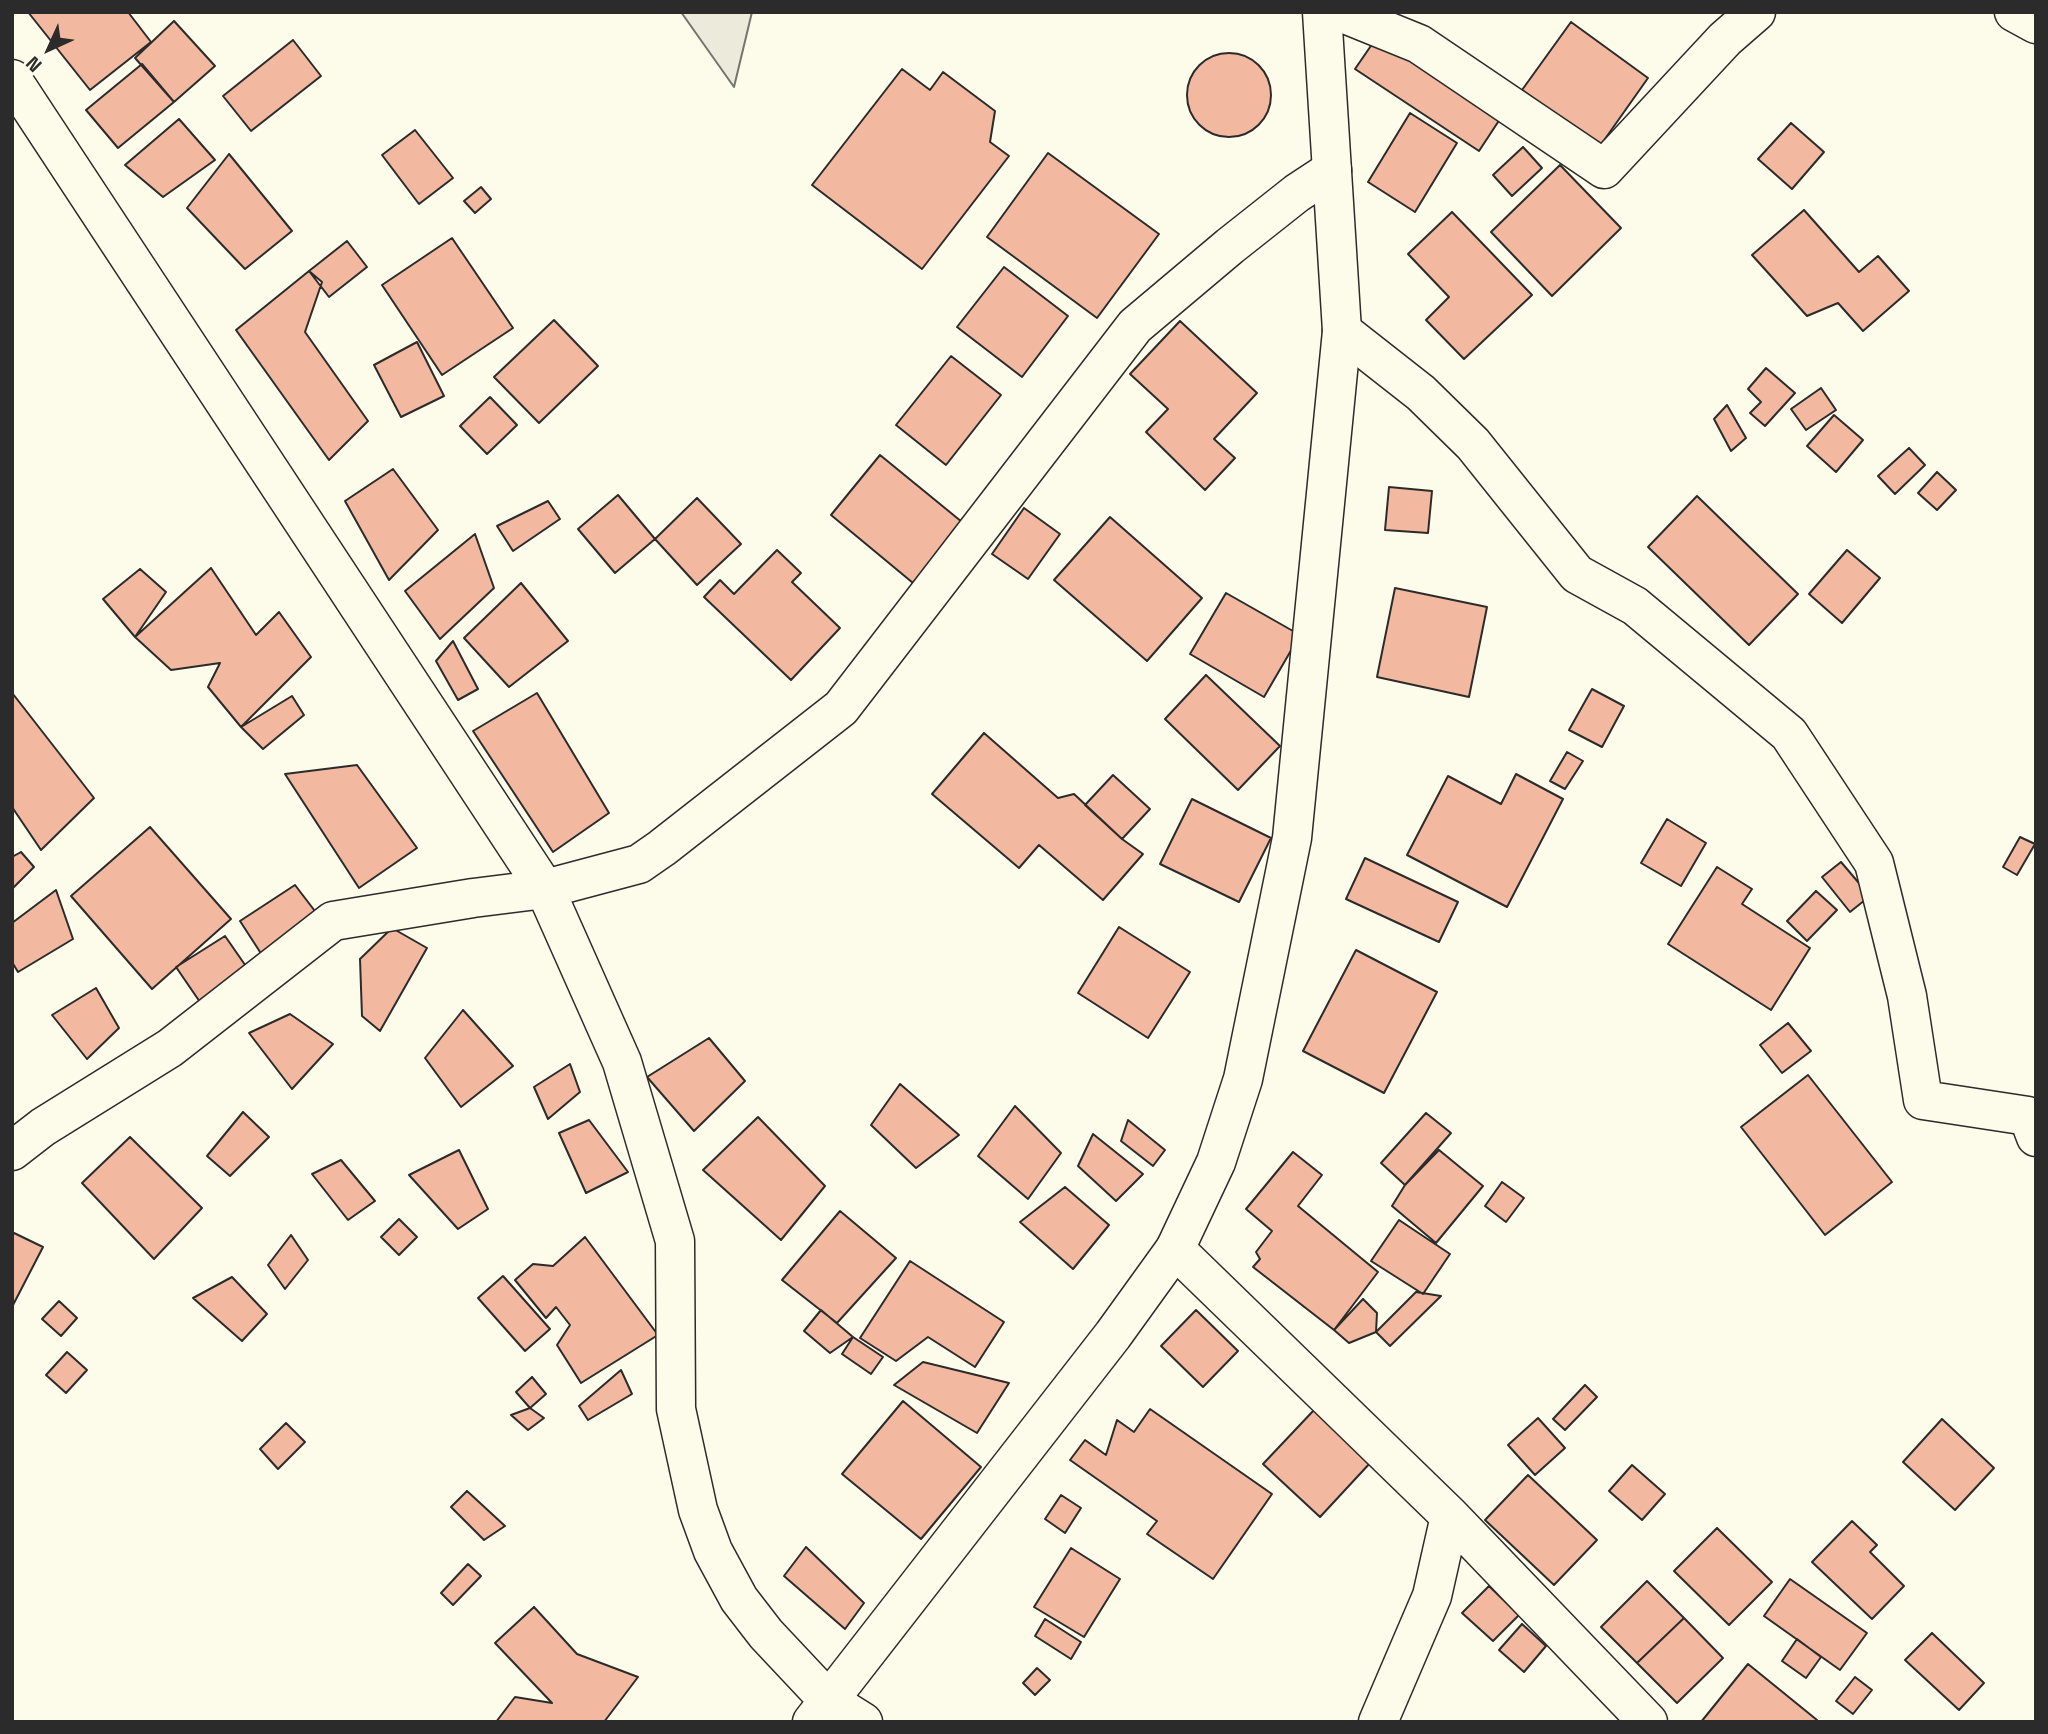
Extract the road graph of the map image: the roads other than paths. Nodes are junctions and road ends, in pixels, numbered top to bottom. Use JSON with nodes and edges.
{"nodes":[{"id":1,"x":1322,"y":12,"type":"edge"},
{"id":2,"x":1340,"y":12,"type":"edge"},
{"id":3,"x":1756,"y":12,"type":"edge"},
{"id":4,"x":2014,"y":12,"type":"edge"},
{"id":5,"x":2036,"y":24,"type":"edge"},
{"id":6,"x":12,"y":79,"type":"edge"},
{"id":7,"x":1332,"y":170,"type":"junction"},
{"id":8,"x":1342,"y":331,"type":"junction"},
{"id":9,"x":545,"y":889,"type":"junction"},
{"id":10,"x":2036,"y":1137,"type":"edge"},
{"id":11,"x":12,"y":1151,"type":"edge"},
{"id":12,"x":1175,"y":1249,"type":"junction"},
{"id":13,"x":1450,"y":1516,"type":"junction"},
{"id":14,"x":820,"y":1711,"type":"edge"},
{"id":15,"x":863,"y":1722,"type":"edge"},
{"id":16,"x":1378,"y":1722,"type":"edge"},
{"id":17,"x":1648,"y":1722,"type":"edge"}],
"edges":[{"from":1,"to":7,"type":"street"},
{"from":2,"to":3,"type":"street"},
{"from":4,"to":5,"type":"street"},
{"from":6,"to":9,"type":"street"},
{"from":7,"to":8,"type":"street"},
{"from":7,"to":9,"type":"street"},
{"from":8,"to":10,"type":"street"},
{"from":8,"to":12,"type":"street"},
{"from":9,"to":11,"type":"street"},
{"from":9,"to":14,"type":"street"},
{"from":12,"to":13,"type":"street"},
{"from":12,"to":14,"type":"street"},
{"from":13,"to":16,"type":"street"},
{"from":13,"to":17,"type":"street"},
{"from":14,"to":15,"type":"street"}]}
